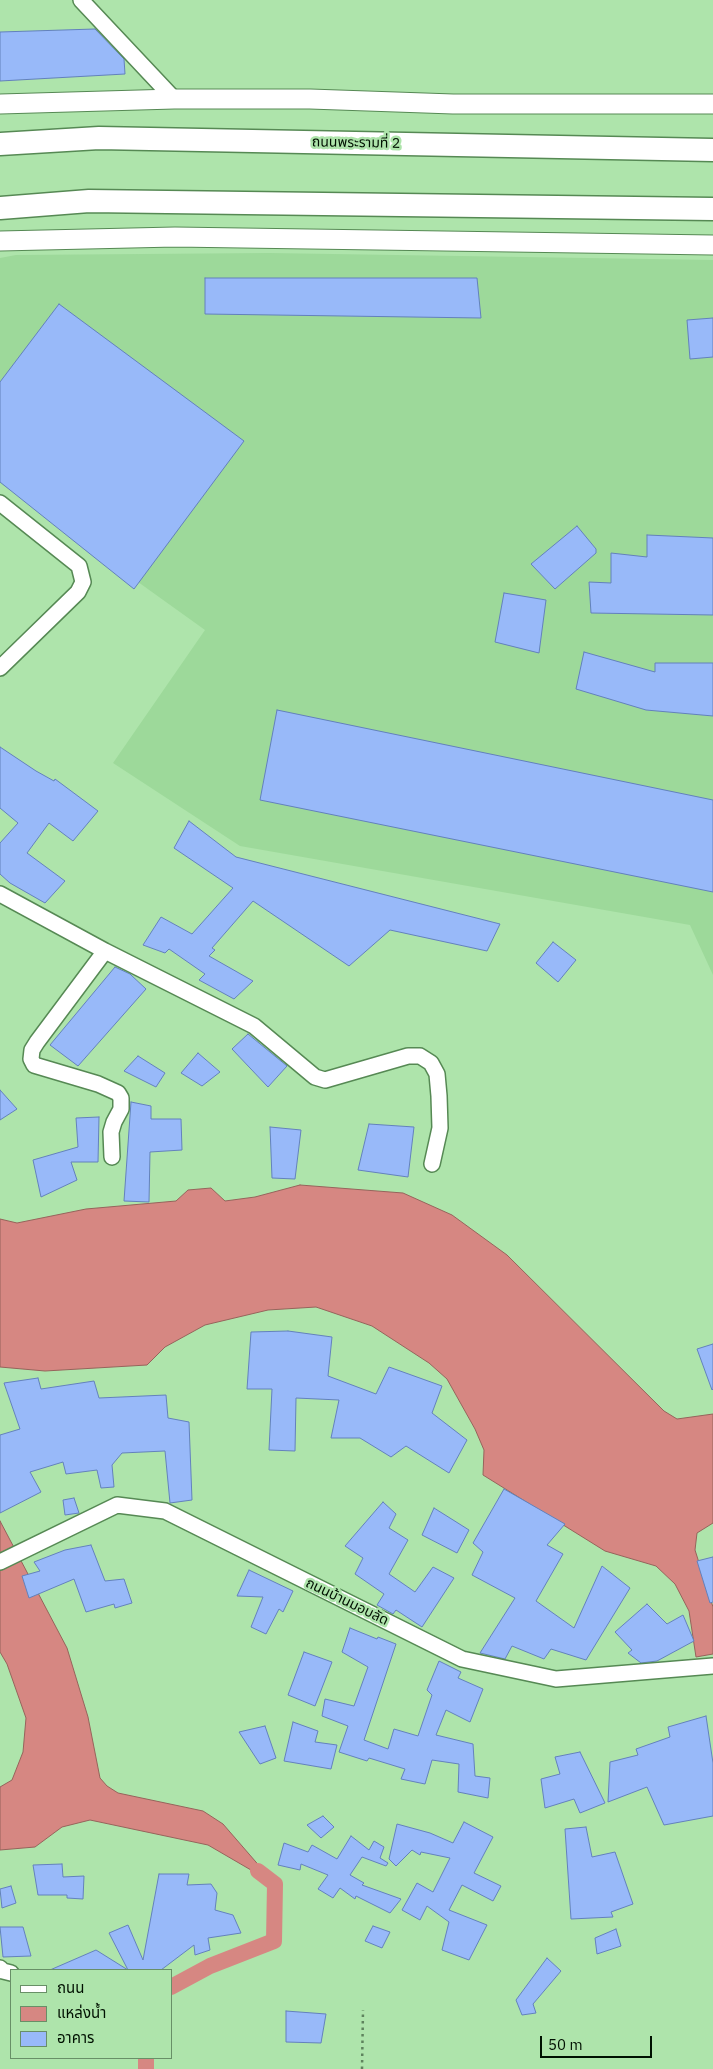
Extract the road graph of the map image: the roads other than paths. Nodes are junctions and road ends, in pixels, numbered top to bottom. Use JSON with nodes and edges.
{"nodes":[{"id":1,"x":81,"y":0,"type":"edge"},
{"id":2,"x":174,"y":99,"type":"junction"},
{"id":3,"x":0,"y":104,"type":"edge"},
{"id":4,"x":713,"y":104,"type":"edge"},
{"id":5,"x":0,"y":144,"type":"edge"},
{"id":6,"x":713,"y":150,"type":"edge"},
{"id":7,"x":0,"y":208,"type":"edge"},
{"id":8,"x":713,"y":209,"type":"edge"},
{"id":9,"x":0,"y":241,"type":"edge"},
{"id":10,"x":713,"y":245,"type":"edge"},
{"id":11,"x":0,"y":503,"type":"edge"},
{"id":12,"x":0,"y":668,"type":"edge"},
{"id":13,"x":0,"y":894,"type":"edge"},
{"id":14,"x":105,"y":952,"type":"junction"},
{"id":15,"x":112,"y":1157,"type":"dead end"},
{"id":16,"x":432,"y":1164,"type":"dead end"},
{"id":17,"x":0,"y":1562,"type":"edge"},
{"id":18,"x":713,"y":1666,"type":"edge"}],
"edges":[{"from":1,"to":2,"type":"street"},
{"from":2,"to":3,"type":"main road"},
{"from":2,"to":4,"type":"main road"},
{"from":5,"to":6,"type":"highway","name":"ถนนพระรามที่ 2"},
{"from":7,"to":8,"type":"highway"},
{"from":9,"to":10,"type":"main road"},
{"from":11,"to":12,"type":"street"},
{"from":13,"to":14,"type":"street"},
{"from":14,"to":15,"type":"street"},
{"from":14,"to":16,"type":"street"},
{"from":17,"to":18,"type":"street","name":"ถนนบ้านมอบลัด"}]}
